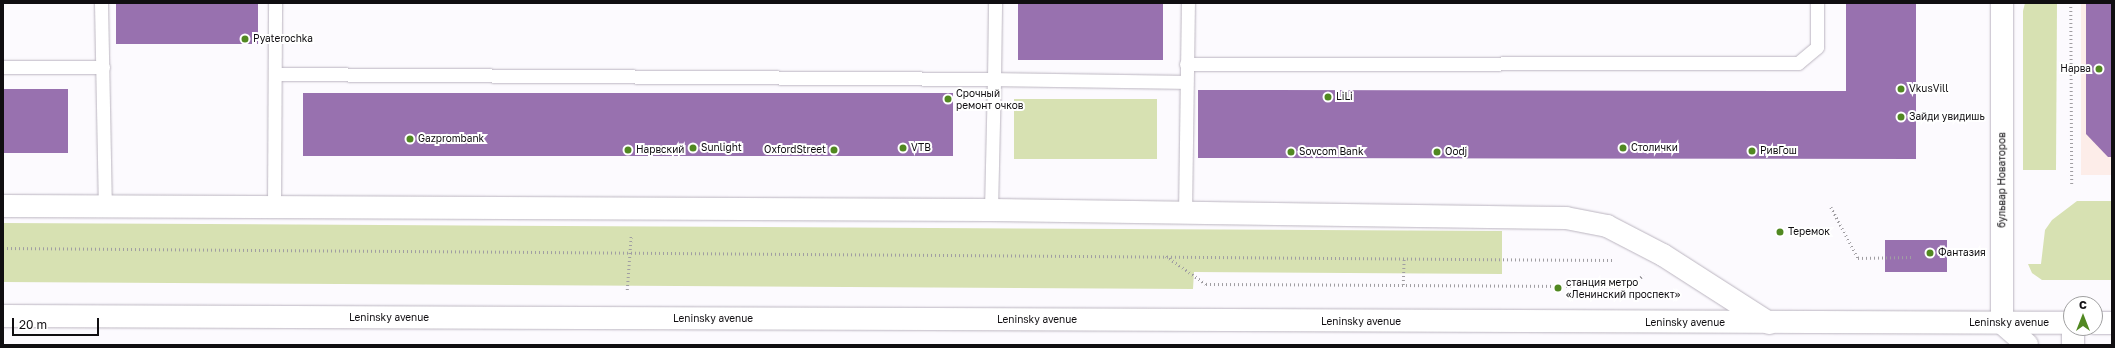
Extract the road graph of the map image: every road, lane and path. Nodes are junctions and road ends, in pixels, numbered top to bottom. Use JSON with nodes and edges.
{"nodes":[{"id":1,"x":101,"y":3,"type":"edge"},
{"id":2,"x":275,"y":3,"type":"edge"},
{"id":3,"x":995,"y":3,"type":"edge"},
{"id":4,"x":1188,"y":3,"type":"edge"},
{"id":5,"x":1817,"y":3,"type":"edge"},
{"id":6,"x":2002,"y":3,"type":"edge"},
{"id":7,"x":2071,"y":3,"type":"edge"},
{"id":8,"x":1186,"y":64,"type":"junction"},
{"id":9,"x":3,"y":67,"type":"edge"},
{"id":10,"x":103,"y":67,"type":"junction"},
{"id":11,"x":276,"y":74,"type":"junction"},
{"id":12,"x":994,"y":79,"type":"junction"},
{"id":13,"x":1185,"y":82,"type":"junction"},
{"id":14,"x":2072,"y":186,"type":"dead end"},
{"id":15,"x":3,"y":206,"type":"edge"},
{"id":16,"x":105,"y":206,"type":"junction"},
{"id":17,"x":274,"y":207,"type":"junction"},
{"id":18,"x":1831,"y":207,"type":"dead end"},
{"id":19,"x":991,"y":210,"type":"junction"},
{"id":20,"x":1185,"y":214,"type":"junction"},
{"id":21,"x":631,"y":231,"type":"dead end"},
{"id":22,"x":3,"y":248,"type":"edge"},
{"id":23,"x":629,"y":251,"type":"junction"},
{"id":24,"x":1166,"y":256,"type":"junction"},
{"id":25,"x":1912,"y":257,"type":"dead end"},
{"id":26,"x":1404,"y":258,"type":"junction"},
{"id":27,"x":1619,"y":260,"type":"dead end"},
{"id":28,"x":1647,"y":272,"type":"dead end"},
{"id":29,"x":1403,"y":284,"type":"junction"},
{"id":30,"x":627,"y":290,"type":"dead end"},
{"id":31,"x":3,"y":316,"type":"edge"},
{"id":32,"x":1769,"y":322,"type":"junction"},
{"id":33,"x":2002,"y":322,"type":"junction"},
{"id":34,"x":2063,"y":322,"type":"edge"},
{"id":35,"x":2027,"y":345,"type":"edge"}],
"edges":[{"from":1,"to":10,"type":"lane"},
{"from":2,"to":11,"type":"lane"},
{"from":3,"to":12,"type":"lane"},
{"from":4,"to":8,"type":"lane"},
{"from":5,"to":8,"type":"lane"},
{"from":6,"to":33,"type":"street","name":"бульвар Новаторов"},
{"from":7,"to":14,"type":"path"},
{"from":8,"to":13,"type":"lane"},
{"from":9,"to":10,"type":"lane"},
{"from":10,"to":16,"type":"lane"},
{"from":11,"to":12,"type":"lane"},
{"from":11,"to":17,"type":"lane"},
{"from":12,"to":13,"type":"lane"},
{"from":12,"to":19,"type":"lane"},
{"from":13,"to":20,"type":"lane"},
{"from":15,"to":16,"type":"street"},
{"from":16,"to":17,"type":"street"},
{"from":17,"to":19,"type":"street"},
{"from":18,"to":25,"type":"path"},
{"from":19,"to":20,"type":"street"},
{"from":20,"to":32,"type":"street"},
{"from":21,"to":23,"type":"path"},
{"from":22,"to":23,"type":"path"},
{"from":23,"to":24,"type":"path"},
{"from":23,"to":30,"type":"path"},
{"from":24,"to":26,"type":"path"},
{"from":24,"to":29,"type":"path"},
{"from":26,"to":27,"type":"path"},
{"from":26,"to":29,"type":"path"},
{"from":28,"to":29,"type":"path"},
{"from":31,"to":32,"type":"street","name":"Leninsky avenue"},
{"from":32,"to":33,"type":"street","name":"Leninsky avenue"},
{"from":33,"to":34,"type":"street","name":"Leninsky avenue"},
{"from":33,"to":35,"type":"street"}]}
